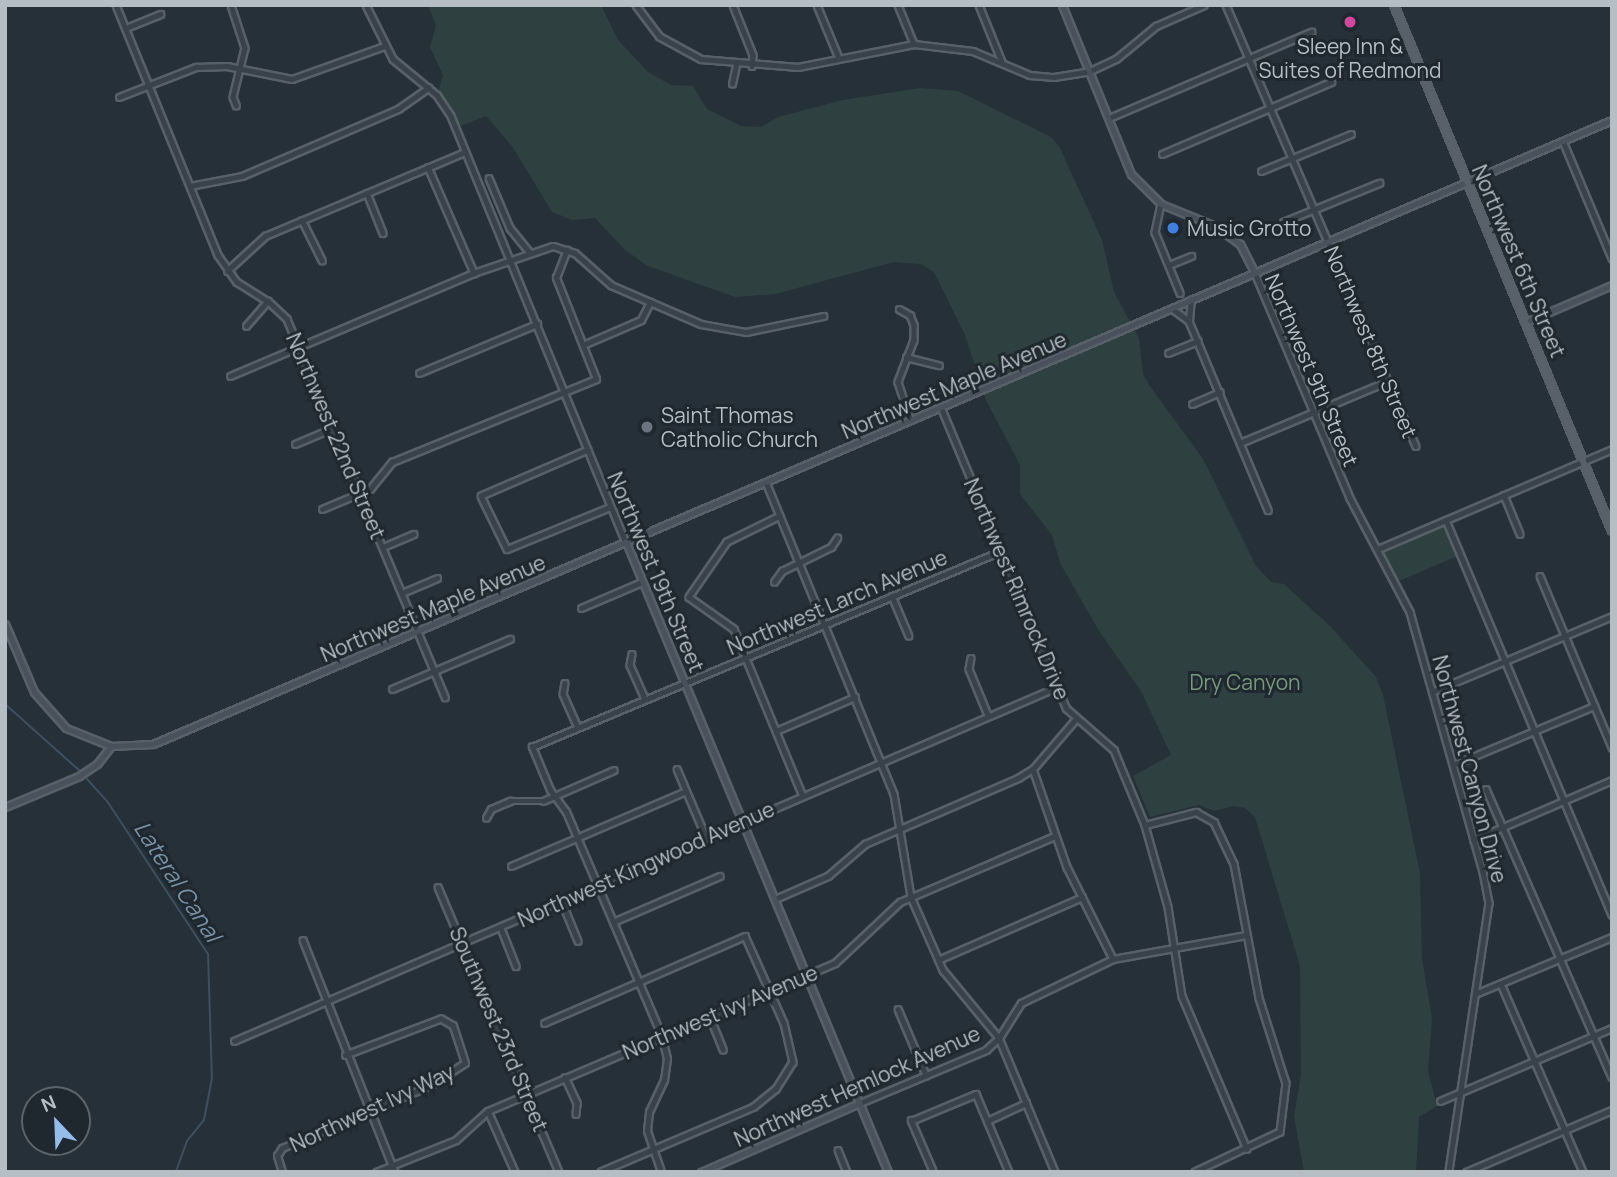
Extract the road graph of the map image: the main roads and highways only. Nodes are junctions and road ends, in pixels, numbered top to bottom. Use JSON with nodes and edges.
{"nodes":[{"id":1,"x":1062,"y":5,"type":"edge"},
{"id":2,"x":1394,"y":5,"type":"edge"},
{"id":3,"x":1612,"y":120,"type":"edge"},
{"id":4,"x":1467,"y":182,"type":"junction"},
{"id":5,"x":1255,"y":273,"type":"junction"},
{"id":6,"x":1612,"y":285,"type":"edge"},
{"id":7,"x":1526,"y":322,"type":"junction"},
{"id":8,"x":1612,"y":531,"type":"edge"},
{"id":9,"x":626,"y":542,"type":"junction"},
{"id":10,"x":5,"y":624,"type":"edge"},
{"id":11,"x":111,"y":746,"type":"junction"},
{"id":12,"x":5,"y":807,"type":"edge"},
{"id":13,"x":860,"y":1103,"type":"junction"},
{"id":14,"x":701,"y":1172,"type":"edge"},
{"id":15,"x":888,"y":1172,"type":"edge"}],
"edges":[{"from":1,"to":5,"type":"main road","name":"Northwest 9th Street"},
{"from":2,"to":4,"type":"main road","name":"Northwest 6th Street"},
{"from":3,"to":4,"type":"main road","name":"Northwest Maple Avenue"},
{"from":4,"to":5,"type":"main road","name":"Northwest Maple Avenue"},
{"from":4,"to":7,"type":"main road","name":"Northwest 6th Street"},
{"from":5,"to":9,"type":"main road","name":"Northwest Maple Avenue"},
{"from":6,"to":7,"type":"main road"},
{"from":7,"to":8,"type":"main road","name":"Northwest 6th Street"},
{"from":9,"to":11,"type":"main road","name":"Northwest Maple Avenue"},
{"from":9,"to":13,"type":"main road","name":"Northwest 19th Street"},
{"from":10,"to":11,"type":"main road"},
{"from":11,"to":12,"type":"main road"},
{"from":13,"to":14,"type":"main road","name":"Northwest Hemlock Avenue"},
{"from":13,"to":15,"type":"main road","name":"Northwest 19th Street"}]}
